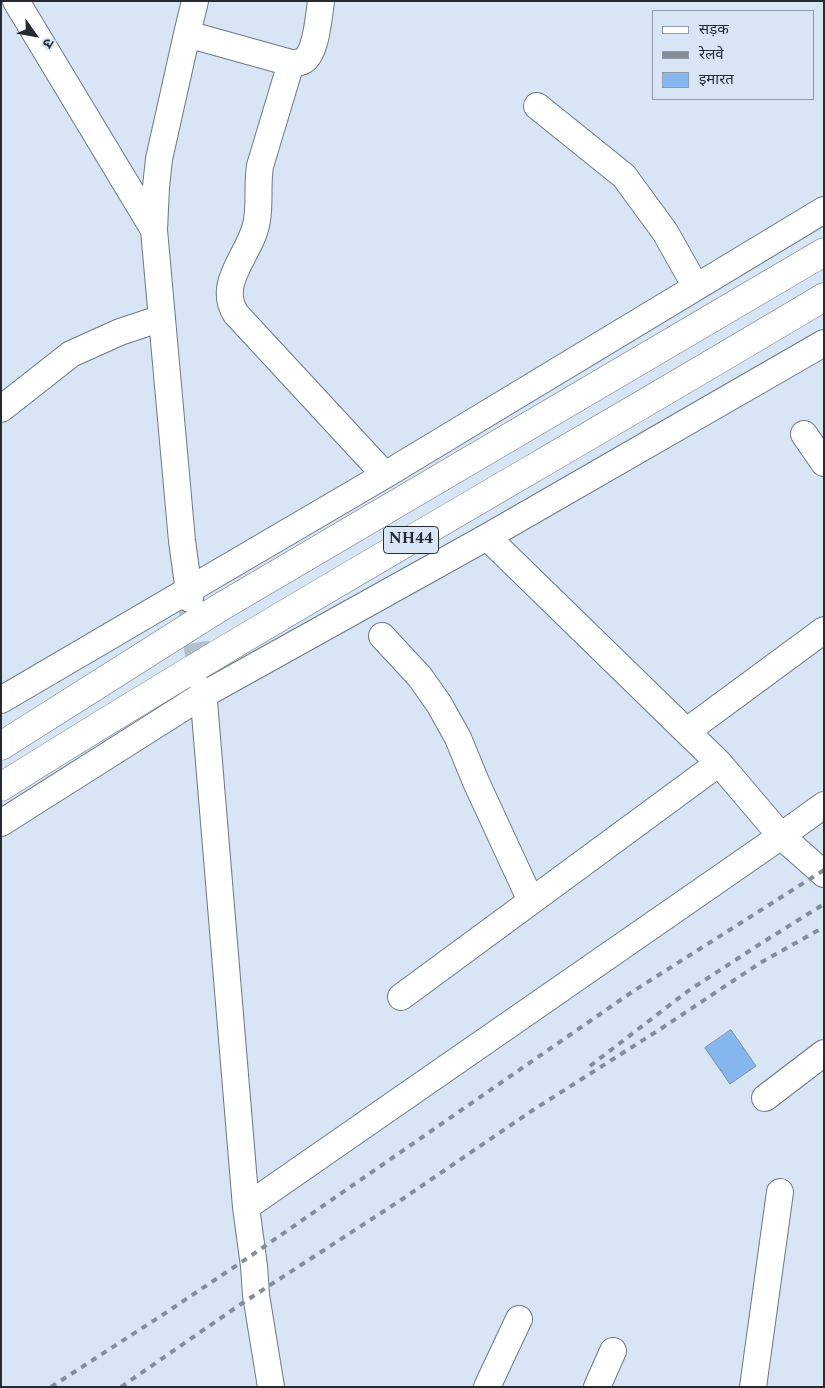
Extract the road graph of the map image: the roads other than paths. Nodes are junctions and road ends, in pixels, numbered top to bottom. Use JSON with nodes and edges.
{"nodes":[{"id":1,"x":16,"y":1,"type":"edge"},
{"id":2,"x":196,"y":1,"type":"edge"},
{"id":3,"x":321,"y":1,"type":"edge"},
{"id":4,"x":187,"y":34,"type":"junction"},
{"id":5,"x":291,"y":63,"type":"junction"},
{"id":6,"x":536,"y":106,"type":"dead end"},
{"id":7,"x":824,"y":210,"type":"edge"},
{"id":8,"x":154,"y":230,"type":"junction"},
{"id":9,"x":824,"y":252,"type":"edge"},
{"id":10,"x":696,"y":287,"type":"junction"},
{"id":11,"x":824,"y":297,"type":"edge"},
{"id":12,"x":162,"y":318,"type":"junction"},
{"id":13,"x":824,"y":343,"type":"edge"},
{"id":14,"x":1,"y":409,"type":"edge"},
{"id":15,"x":804,"y":434,"type":"dead end"},
{"id":16,"x":824,"y":463,"type":"edge"},
{"id":17,"x":385,"y":475,"type":"junction"},
{"id":18,"x":487,"y":536,"type":"junction"},
{"id":19,"x":189,"y":595,"type":"junction"},
{"id":20,"x":824,"y":630,"type":"edge"},
{"id":21,"x":382,"y":636,"type":"dead end"},
{"id":22,"x":203,"y":693,"type":"junction"},
{"id":23,"x":1,"y":700,"type":"edge"},
{"id":24,"x":687,"y":731,"type":"junction"},
{"id":25,"x":1,"y":746,"type":"edge"},
{"id":26,"x":719,"y":763,"type":"junction"},
{"id":27,"x":1,"y":786,"type":"edge"},
{"id":28,"x":824,"y":805,"type":"edge"},
{"id":29,"x":1,"y":823,"type":"edge"},
{"id":30,"x":781,"y":836,"type":"junction"},
{"id":31,"x":824,"y":874,"type":"edge"},
{"id":32,"x":531,"y":901,"type":"junction"},
{"id":33,"x":401,"y":997,"type":"dead end"},
{"id":34,"x":824,"y":1053,"type":"edge"},
{"id":35,"x":765,"y":1098,"type":"dead end"},
{"id":36,"x":780,"y":1192,"type":"dead end"},
{"id":37,"x":246,"y":1207,"type":"junction"},
{"id":38,"x":519,"y":1319,"type":"dead end"},
{"id":39,"x":613,"y":1351,"type":"dead end"},
{"id":40,"x":271,"y":1387,"type":"edge"},
{"id":41,"x":487,"y":1387,"type":"edge"},
{"id":42,"x":597,"y":1387,"type":"edge"},
{"id":43,"x":754,"y":1387,"type":"edge"}],
"edges":[{"from":1,"to":8,"type":"street"},
{"from":2,"to":4,"type":"street"},
{"from":3,"to":5,"type":"street"},
{"from":4,"to":5,"type":"street"},
{"from":4,"to":8,"type":"street"},
{"from":5,"to":17,"type":"street"},
{"from":6,"to":10,"type":"street"},
{"from":7,"to":10,"type":"street"},
{"from":8,"to":12,"type":"street"},
{"from":9,"to":25,"type":"highway","number":"NH44"},
{"from":10,"to":17,"type":"street"},
{"from":11,"to":27,"type":"highway","number":"NH44"},
{"from":12,"to":14,"type":"street"},
{"from":12,"to":19,"type":"street"},
{"from":13,"to":18,"type":"street"},
{"from":15,"to":16,"type":"street"},
{"from":17,"to":19,"type":"street"},
{"from":18,"to":22,"type":"street"},
{"from":18,"to":24,"type":"street"},
{"from":19,"to":23,"type":"street"},
{"from":20,"to":24,"type":"street"},
{"from":21,"to":32,"type":"street"},
{"from":22,"to":29,"type":"street"},
{"from":22,"to":37,"type":"street"},
{"from":24,"to":26,"type":"street"},
{"from":26,"to":30,"type":"street"},
{"from":26,"to":32,"type":"street"},
{"from":28,"to":30,"type":"street"},
{"from":30,"to":31,"type":"street"},
{"from":30,"to":37,"type":"street"},
{"from":32,"to":33,"type":"street"},
{"from":34,"to":35,"type":"street"},
{"from":36,"to":43,"type":"street"},
{"from":37,"to":40,"type":"street"},
{"from":38,"to":41,"type":"street"},
{"from":39,"to":42,"type":"street"}]}
